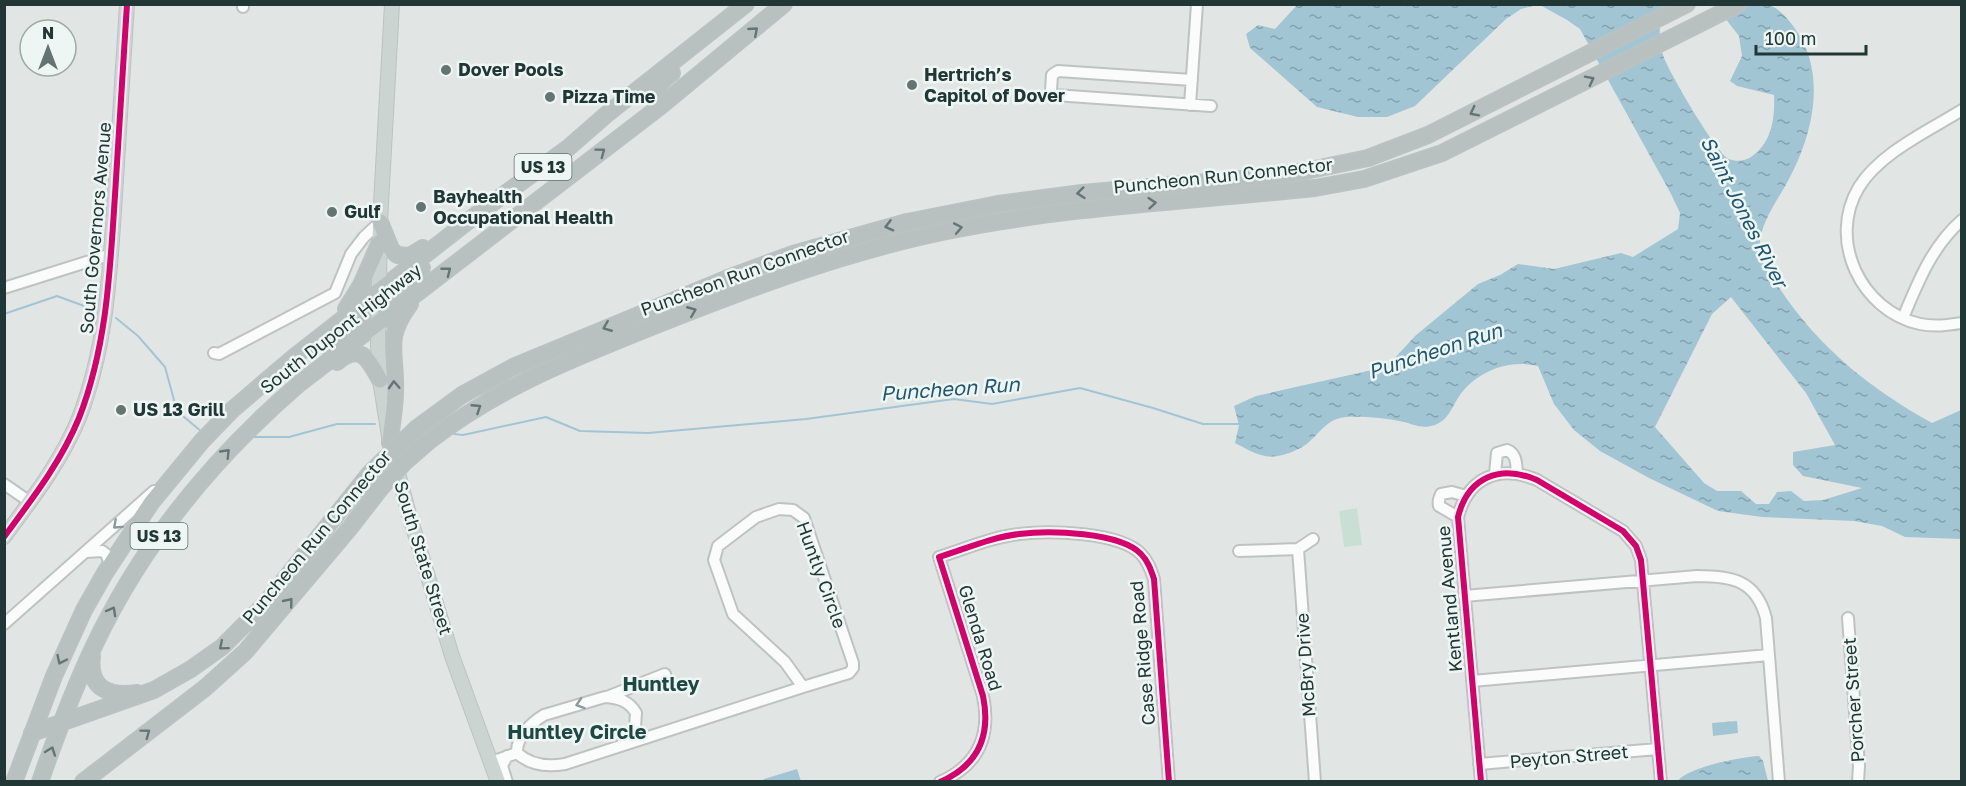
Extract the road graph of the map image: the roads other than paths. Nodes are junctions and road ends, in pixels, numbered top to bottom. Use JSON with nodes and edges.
{"nodes":[{"id":1,"x":127,"y":4,"type":"edge"},
{"id":2,"x":392,"y":4,"type":"edge"},
{"id":3,"x":746,"y":4,"type":"edge"},
{"id":4,"x":784,"y":4,"type":"edge"},
{"id":5,"x":1197,"y":4,"type":"edge"},
{"id":6,"x":1688,"y":4,"type":"edge"},
{"id":7,"x":1739,"y":4,"type":"edge"},
{"id":8,"x":733,"y":16,"type":"junction"},
{"id":9,"x":1192,"y":80,"type":"junction"},
{"id":10,"x":662,"y":105,"type":"junction"},
{"id":11,"x":1190,"y":105,"type":"junction"},
{"id":12,"x":1211,"y":106,"type":"dead end"},
{"id":13,"x":1962,"y":111,"type":"edge"},
{"id":14,"x":568,"y":148,"type":"junction"},
{"id":15,"x":477,"y":215,"type":"junction"},
{"id":16,"x":1962,"y":220,"type":"edge"},
{"id":17,"x":380,"y":222,"type":"junction"},
{"id":18,"x":380,"y":242,"type":"junction"},
{"id":19,"x":112,"y":254,"type":"junction"},
{"id":20,"x":4,"y":288,"type":"edge"},
{"id":21,"x":424,"y":288,"type":"junction"},
{"id":22,"x":380,"y":290,"type":"junction"},
{"id":23,"x":1903,"y":318,"type":"junction"},
{"id":24,"x":378,"y":323,"type":"junction"},
{"id":25,"x":1962,"y":323,"type":"edge"},
{"id":26,"x":335,"y":324,"type":"junction"},
{"id":27,"x":214,"y":353,"type":"dead end"},
{"id":28,"x":380,"y":381,"type":"junction"},
{"id":29,"x":300,"y":383,"type":"junction"},
{"id":30,"x":260,"y":418,"type":"junction"},
{"id":31,"x":390,"y":443,"type":"junction"},
{"id":32,"x":175,"y":471,"type":"junction"},
{"id":33,"x":1495,"y":474,"type":"junction"},
{"id":34,"x":1517,"y":474,"type":"junction"},
{"id":35,"x":4,"y":483,"type":"edge"},
{"id":36,"x":1466,"y":496,"type":"junction"},
{"id":37,"x":30,"y":502,"type":"junction"},
{"id":38,"x":1458,"y":517,"type":"junction"},
{"id":39,"x":4,"y":537,"type":"edge"},
{"id":40,"x":1313,"y":539,"type":"dead end"},
{"id":41,"x":1298,"y":549,"type":"junction"},
{"id":42,"x":1239,"y":551,"type":"dead end"},
{"id":43,"x":86,"y":552,"type":"junction"},
{"id":44,"x":939,"y":557,"type":"joint"},
{"id":45,"x":105,"y":573,"type":"junction"},
{"id":46,"x":1643,"y":581,"type":"junction"},
{"id":47,"x":1464,"y":596,"type":"junction"},
{"id":48,"x":1848,"y":618,"type":"dead end"},
{"id":49,"x":4,"y":624,"type":"edge"},
{"id":50,"x":94,"y":646,"type":"junction"},
{"id":51,"x":1769,"y":655,"type":"junction"},
{"id":52,"x":1651,"y":665,"type":"junction"},
{"id":53,"x":665,"y":674,"type":"dead end"},
{"id":54,"x":1472,"y":681,"type":"junction"},
{"id":55,"x":802,"y":687,"type":"junction"},
{"id":56,"x":154,"y":690,"type":"junction"},
{"id":57,"x":605,"y":697,"type":"junction"},
{"id":58,"x":637,"y":719,"type":"junction"},
{"id":59,"x":62,"y":721,"type":"junction"},
{"id":60,"x":663,"y":732,"type":"junction"},
{"id":61,"x":32,"y":733,"type":"junction"},
{"id":62,"x":621,"y":745,"type":"junction"},
{"id":63,"x":1658,"y":749,"type":"junction"},
{"id":64,"x":512,"y":755,"type":"junction"},
{"id":65,"x":491,"y":762,"type":"junction"},
{"id":66,"x":1479,"y":764,"type":"junction"},
{"id":67,"x":14,"y":782,"type":"edge"},
{"id":68,"x":40,"y":782,"type":"edge"},
{"id":69,"x":83,"y":782,"type":"edge"},
{"id":70,"x":498,"y":782,"type":"edge"},
{"id":71,"x":507,"y":782,"type":"edge"},
{"id":72,"x":940,"y":782,"type":"edge"},
{"id":73,"x":1169,"y":782,"type":"edge"},
{"id":74,"x":1315,"y":782,"type":"edge"},
{"id":75,"x":1480,"y":782,"type":"edge"},
{"id":76,"x":1661,"y":782,"type":"edge"},
{"id":77,"x":1779,"y":782,"type":"edge"},
{"id":78,"x":1858,"y":782,"type":"edge"}],
"edges":[{"from":1,"to":19,"type":"main road","name":"South Governors Avenue"},
{"from":2,"to":17,"type":"main road","name":"South State Street"},
{"from":3,"to":8,"type":"highway","name":"South Dupont Highway","number":"US 13"},
{"from":10,"to":4,"type":"highway","name":"South Dupont Highway","number":"US 13","one_way":true},
{"from":5,"to":9,"type":"street"},
{"from":6,"to":56,"type":"highway","name":"Puncheon Run Connector","one_way":true,"bridge":true},
{"from":69,"to":7,"type":"highway","name":"Puncheon Run Connector","one_way":true,"bridge":true},
{"from":8,"to":10,"type":"highway"},
{"from":8,"to":14,"type":"highway","name":"South Dupont Highway","number":"US 13"},
{"from":9,"to":11,"type":"street"},
{"from":9,"to":11,"type":"street"},
{"from":21,"to":10,"type":"highway","name":"South Dupont Highway","number":"US 13","one_way":true},
{"from":11,"to":12,"type":"street"},
{"from":13,"to":23,"type":"street"},
{"from":14,"to":15,"type":"highway","name":"South Dupont Highway","number":"US 13"},
{"from":14,"to":24,"type":"highway"},
{"from":15,"to":17,"type":"highway"},
{"from":15,"to":22,"type":"highway","name":"South Dupont Highway","number":"US 13"},
{"from":16,"to":23,"type":"street"},
{"from":17,"to":18,"type":"main road","name":"South State Street"},
{"from":17,"to":27,"type":"street"},
{"from":18,"to":22,"type":"main road","name":"South State Street"},
{"from":18,"to":26,"type":"highway"},
{"from":19,"to":20,"type":"street"},
{"from":19,"to":37,"type":"main road","name":"South Governors Avenue"},
{"from":21,"to":24,"type":"highway","name":"South Dupont Highway","number":"US 13"},
{"from":31,"to":21,"type":"highway","one_way":true},
{"from":22,"to":24,"type":"main road","name":"South State Street"},
{"from":22,"to":26,"type":"highway","name":"South Dupont Highway","number":"US 13"},
{"from":22,"to":29,"type":"highway"},
{"from":23,"to":25,"type":"street"},
{"from":24,"to":28,"type":"main road","name":"South State Street"},
{"from":24,"to":29,"type":"highway","name":"South Dupont Highway","number":"US 13"},
{"from":26,"to":32,"type":"highway","name":"South Dupont Highway","number":"US 13"},
{"from":28,"to":30,"type":"highway"},
{"from":28,"to":31,"type":"main road","name":"South State Street"},
{"from":29,"to":30,"type":"highway","name":"South Dupont Highway","number":"US 13"},
{"from":50,"to":30,"type":"highway","name":"South Dupont Highway","number":"US 13","one_way":true},
{"from":31,"to":65,"type":"main road","name":"South State Street"},
{"from":32,"to":43,"type":"street","one_way":true},
{"from":32,"to":45,"type":"highway","name":"South Dupont Highway","number":"US 13"},
{"from":33,"to":34,"type":"street"},
{"from":33,"to":34,"type":"street"},
{"from":33,"to":36,"type":"street","name":"Kentland Avenue"},
{"from":34,"to":46,"type":"street"},
{"from":35,"to":37,"type":"street"},
{"from":36,"to":38,"type":"street","name":"Kentland Avenue"},
{"from":36,"to":38,"type":"street","name":"Kentland Avenue"},
{"from":37,"to":39,"type":"main road","name":"South Governors Avenue"},
{"from":38,"to":47,"type":"street","name":"Kentland Avenue"},
{"from":40,"to":41,"type":"street"},
{"from":41,"to":42,"type":"street"},
{"from":41,"to":74,"type":"street","name":"McBry Drive"},
{"from":43,"to":45,"type":"street"},
{"from":43,"to":49,"type":"street"},
{"from":44,"to":72,"type":"street","name":"Glenda Road"},
{"from":44,"to":73,"type":"street","name":"Case Ridge Road"},
{"from":45,"to":61,"type":"highway","name":"South Dupont Highway","number":"US 13","one_way":true},
{"from":46,"to":47,"type":"street"},
{"from":46,"to":51,"type":"street"},
{"from":46,"to":52,"type":"street"},
{"from":47,"to":54,"type":"street","name":"Kentland Avenue"},
{"from":48,"to":78,"type":"street","name":"Porcher Street"},
{"from":50,"to":56,"type":"highway"},
{"from":50,"to":59,"type":"highway","name":"South Dupont Highway","number":"US 13"},
{"from":51,"to":52,"type":"street"},
{"from":51,"to":77,"type":"street"},
{"from":52,"to":54,"type":"street"},
{"from":52,"to":63,"type":"street"},
{"from":53,"to":57,"type":"street"},
{"from":54,"to":66,"type":"street","name":"Kentland Avenue"},
{"from":55,"to":55,"type":"street","name":"Huntly Circle"},
{"from":55,"to":60,"type":"street","name":"Huntly Circle"},
{"from":56,"to":59,"type":"highway","name":"Puncheon Run Connector"},
{"from":57,"to":58,"type":"street"},
{"from":57,"to":64,"type":"street","one_way":true},
{"from":58,"to":60,"type":"street"},
{"from":58,"to":62,"type":"street"},
{"from":59,"to":61,"type":"highway","name":"Puncheon Run Connector"},
{"from":68,"to":59,"type":"highway","name":"South Dupont Highway","number":"US 13","one_way":true},
{"from":60,"to":62,"type":"street","name":"Huntly Circle"},
{"from":61,"to":67,"type":"highway","name":"South Dupont Highway","number":"US 13"},
{"from":62,"to":64,"type":"street","name":"Huntly Circle"},
{"from":63,"to":66,"type":"street","name":"Peyton Street"},
{"from":63,"to":76,"type":"street"},
{"from":64,"to":65,"type":"street"},
{"from":64,"to":71,"type":"street"},
{"from":65,"to":70,"type":"main road","name":"South State Street"},
{"from":66,"to":75,"type":"street","name":"Kentland Avenue"}]}
